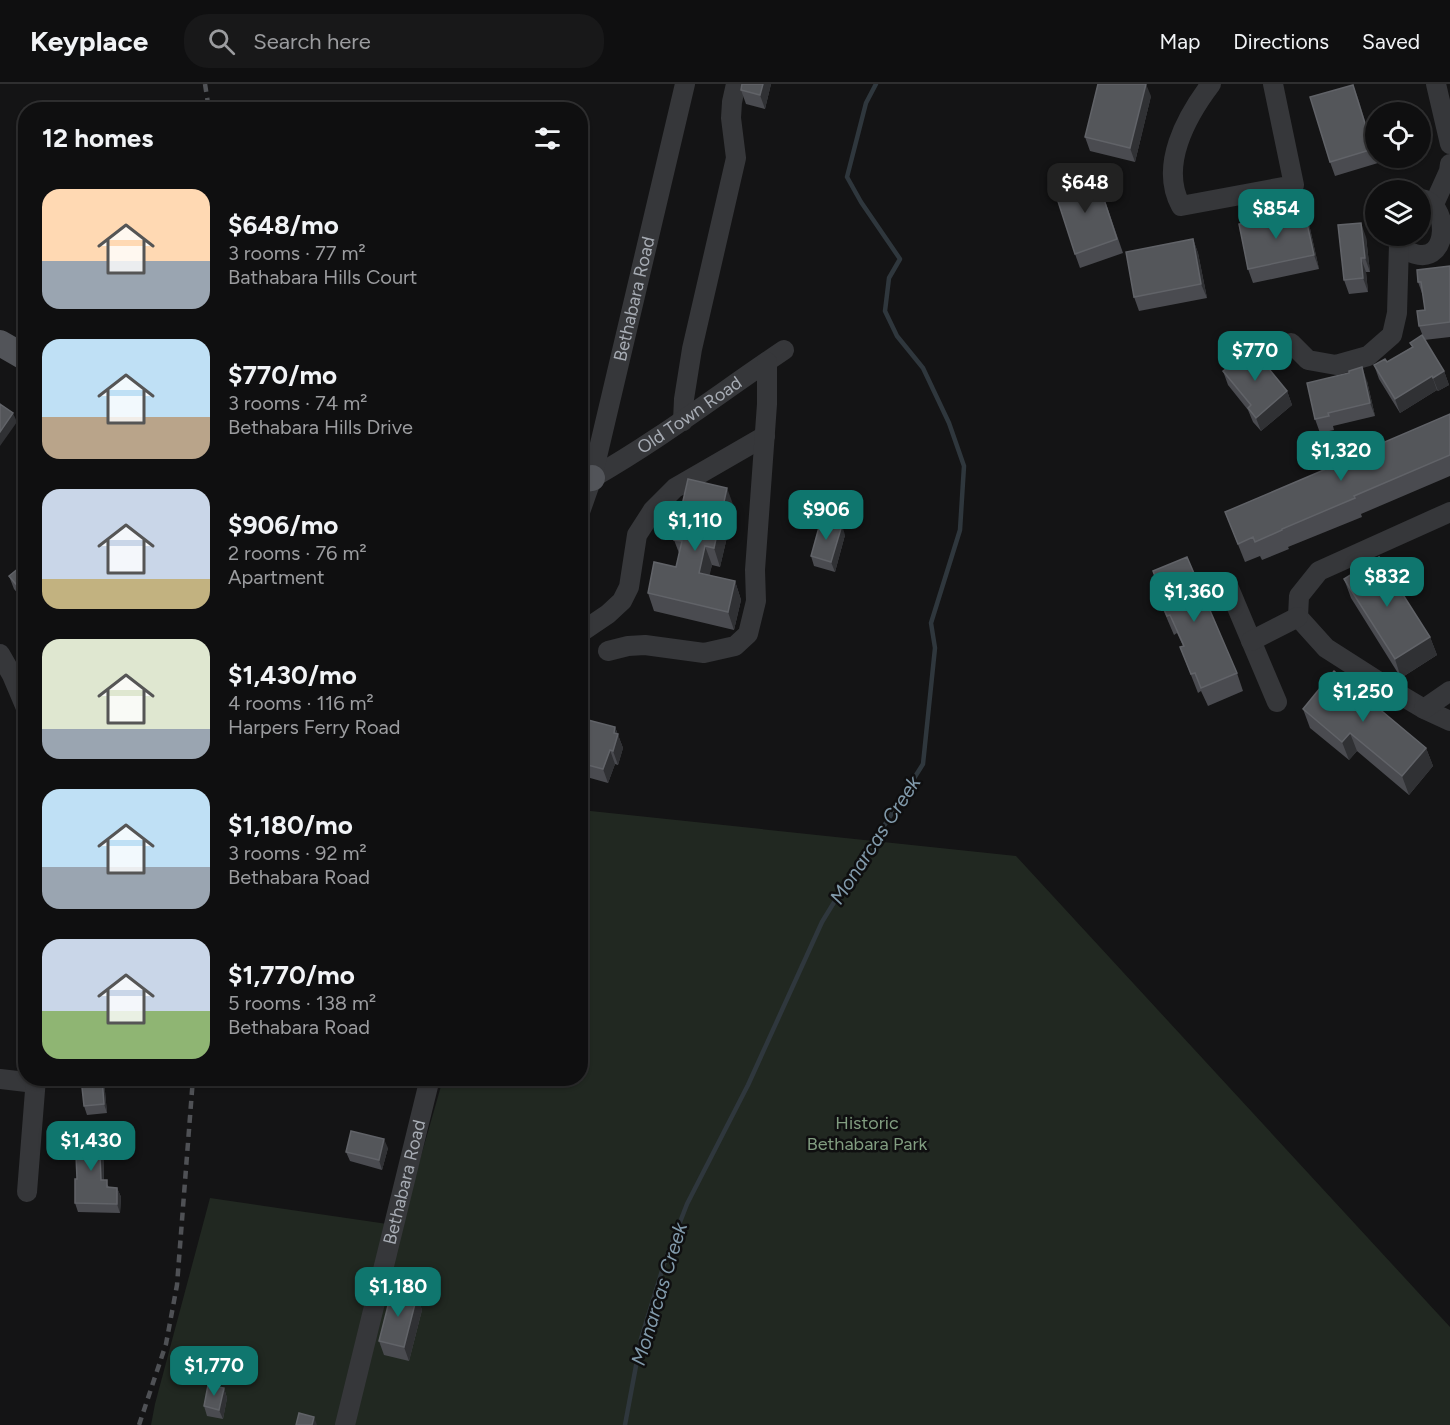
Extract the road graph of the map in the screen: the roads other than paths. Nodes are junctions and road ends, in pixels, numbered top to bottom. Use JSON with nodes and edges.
{"nodes":[{"id":1,"x":685,"y":84,"type":"edge"},
{"id":2,"x":736,"y":84,"type":"edge"},
{"id":3,"x":1211,"y":84,"type":"edge"},
{"id":4,"x":1274,"y":84,"type":"edge"},
{"id":5,"x":1436,"y":84,"type":"edge"},
{"id":6,"x":1450,"y":144,"type":"edge"},
{"id":7,"x":1450,"y":164,"type":"edge"},
{"id":8,"x":1431,"y":197,"type":"edge"},
{"id":9,"x":1431,"y":203,"type":"edge"},
{"id":10,"x":1450,"y":222,"type":"edge"},
{"id":11,"x":1397,"y":246,"type":"edge"},
{"id":12,"x":1402,"y":246,"type":"edge"},
{"id":13,"x":1447,"y":246,"type":"edge"},
{"id":14,"x":0,"y":343,"type":"edge"},
{"id":15,"x":1292,"y":343,"type":"dead end"},
{"id":16,"x":784,"y":350,"type":"dead end"},
{"id":17,"x":18,"y":353,"type":"edge"},
{"id":18,"x":767,"y":362,"type":"junction"},
{"id":19,"x":683,"y":421,"type":"junction"},
{"id":20,"x":765,"y":436,"type":"junction"},
{"id":21,"x":588,"y":471,"type":"edge"},
{"id":22,"x":588,"y":478,"type":"edge"},
{"id":23,"x":1450,"y":512,"type":"edge"},
{"id":24,"x":1228,"y":586,"type":"dead end"},
{"id":25,"x":1298,"y":617,"type":"junction"},
{"id":26,"x":588,"y":628,"type":"edge"},
{"id":27,"x":1251,"y":641,"type":"junction"},
{"id":28,"x":608,"y":651,"type":"dead end"},
{"id":29,"x":0,"y":654,"type":"edge"},
{"id":30,"x":18,"y":689,"type":"edge"},
{"id":31,"x":1450,"y":691,"type":"edge"},
{"id":32,"x":1277,"y":702,"type":"dead end"},
{"id":33,"x":1424,"y":709,"type":"junction"},
{"id":34,"x":1450,"y":721,"type":"edge"},
{"id":35,"x":0,"y":1079,"type":"edge"},
{"id":36,"x":18,"y":1080,"type":"edge"},
{"id":37,"x":35,"y":1086,"type":"edge"},
{"id":38,"x":428,"y":1086,"type":"edge"},
{"id":39,"x":27,"y":1192,"type":"dead end"},
{"id":40,"x":345,"y":1425,"type":"edge"}],
"edges":[{"from":1,"to":21,"type":"street","name":"Bethabara Road"},
{"from":2,"to":19,"type":"street"},
{"from":3,"to":4,"type":"street"},
{"from":5,"to":6,"type":"street"},
{"from":7,"to":8,"type":"street"},
{"from":9,"to":10,"type":"street"},
{"from":10,"to":13,"type":"street"},
{"from":11,"to":15,"type":"street"},
{"from":12,"to":13,"type":"street"},
{"from":14,"to":17,"type":"main road"},
{"from":16,"to":18,"type":"street","name":"Old Town Road"},
{"from":18,"to":19,"type":"street","name":"Old Town Road"},
{"from":18,"to":20,"type":"street"},
{"from":19,"to":22,"type":"street","name":"Old Town Road"},
{"from":20,"to":26,"type":"street"},
{"from":20,"to":28,"type":"street"},
{"from":23,"to":25,"type":"street"},
{"from":24,"to":27,"type":"street"},
{"from":25,"to":27,"type":"street"},
{"from":25,"to":33,"type":"street"},
{"from":27,"to":32,"type":"street"},
{"from":29,"to":30,"type":"street"},
{"from":31,"to":33,"type":"street"},
{"from":33,"to":34,"type":"street"},
{"from":35,"to":36,"type":"street"},
{"from":37,"to":39,"type":"street"},
{"from":38,"to":40,"type":"street","name":"Bethabara Road"}]}
